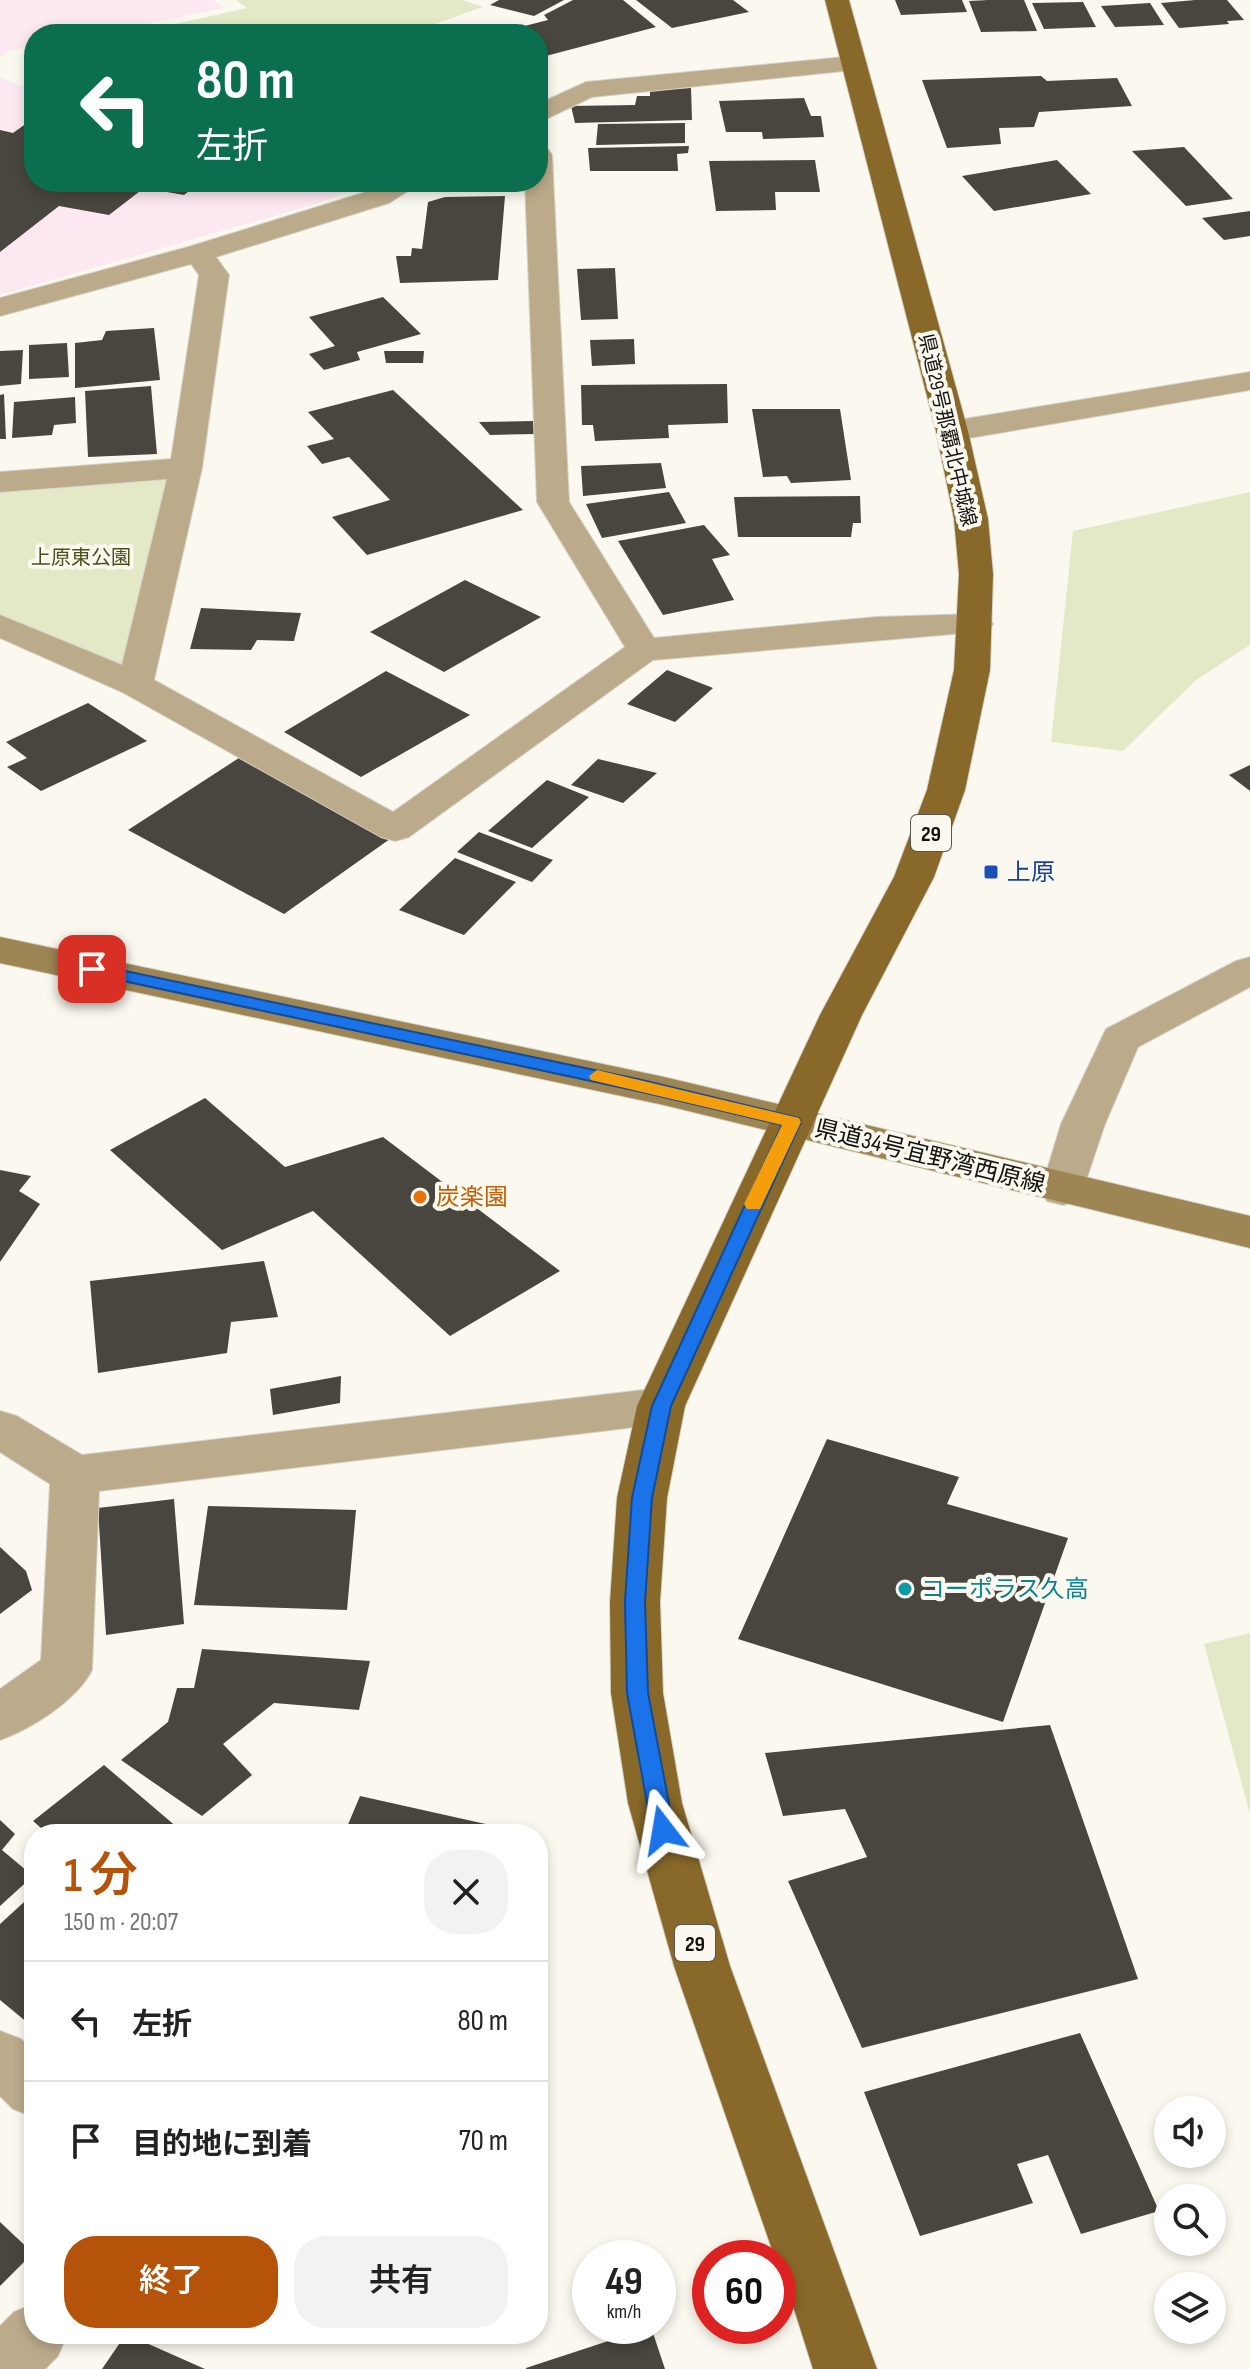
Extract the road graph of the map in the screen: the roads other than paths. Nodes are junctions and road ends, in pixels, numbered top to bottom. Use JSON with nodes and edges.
{"nodes":[{"id":1,"x":837,"y":0,"type":"edge"},
{"id":2,"x":854,"y":64,"type":"junction"},
{"id":3,"x":548,"y":110,"type":"edge"},
{"id":4,"x":389,"y":192,"type":"edge"},
{"id":5,"x":540,"y":192,"type":"edge"},
{"id":6,"x":198,"y":253,"type":"junction"},
{"id":7,"x":0,"y":307,"type":"edge"},
{"id":8,"x":1250,"y":381,"type":"edge"},
{"id":9,"x":952,"y":431,"type":"junction"},
{"id":10,"x":186,"y":468,"type":"junction"},
{"id":11,"x":0,"y":482,"type":"edge"},
{"id":12,"x":976,"y":624,"type":"junction"},
{"id":13,"x":0,"y":625,"type":"edge"},
{"id":14,"x":644,"y":650,"type":"junction"},
{"id":15,"x":135,"y":684,"type":"junction"},
{"id":16,"x":0,"y":950,"type":"edge"},
{"id":17,"x":1250,"y":970,"type":"edge"},
{"id":18,"x":793,"y":1122,"type":"junction"},
{"id":19,"x":1063,"y":1190,"type":"junction"},
{"id":20,"x":1250,"y":1232,"type":"edge"},
{"id":21,"x":661,"y":1406,"type":"junction"},
{"id":22,"x":0,"y":1429,"type":"edge"},
{"id":23,"x":75,"y":1475,"type":"junction"},
{"id":24,"x":0,"y":1718,"type":"edge"},
{"id":25,"x":0,"y":2058,"type":"edge"},
{"id":26,"x":24,"y":2081,"type":"edge"},
{"id":27,"x":26,"y":2344,"type":"edge"},
{"id":28,"x":1,"y":2369,"type":"edge"},
{"id":29,"x":845,"y":2369,"type":"edge"}],
"edges":[{"from":1,"to":2,"type":"main road","name":"県道29号那覇北中城線","number":"29"},
{"from":2,"to":3,"type":"street"},
{"from":2,"to":9,"type":"main road","name":"県道29号那覇北中城線","number":"29"},
{"from":4,"to":6,"type":"street"},
{"from":5,"to":14,"type":"street"},
{"from":6,"to":7,"type":"street"},
{"from":6,"to":10,"type":"street"},
{"from":8,"to":9,"type":"street"},
{"from":9,"to":12,"type":"main road","name":"県道29号那覇北中城線","number":"29"},
{"from":10,"to":11,"type":"street"},
{"from":10,"to":15,"type":"street"},
{"from":12,"to":14,"type":"street"},
{"from":12,"to":18,"type":"main road","name":"県道29号那覇北中城線","number":"29"},
{"from":13,"to":15,"type":"street"},
{"from":14,"to":15,"type":"street"},
{"from":16,"to":18,"type":"main road","name":"県道34号宜野湾西原線"},
{"from":17,"to":19,"type":"street"},
{"from":18,"to":19,"type":"main road","name":"県道34号宜野湾西原線"},
{"from":18,"to":21,"type":"main road","number":"29"},
{"from":19,"to":20,"type":"main road","name":"県道34号宜野湾西原線"},
{"from":21,"to":23,"type":"street"},
{"from":21,"to":29,"type":"main road","number":"29"},
{"from":22,"to":23,"type":"street"},
{"from":23,"to":24,"type":"street"},
{"from":25,"to":26,"type":"street"},
{"from":27,"to":28,"type":"street"}]}
